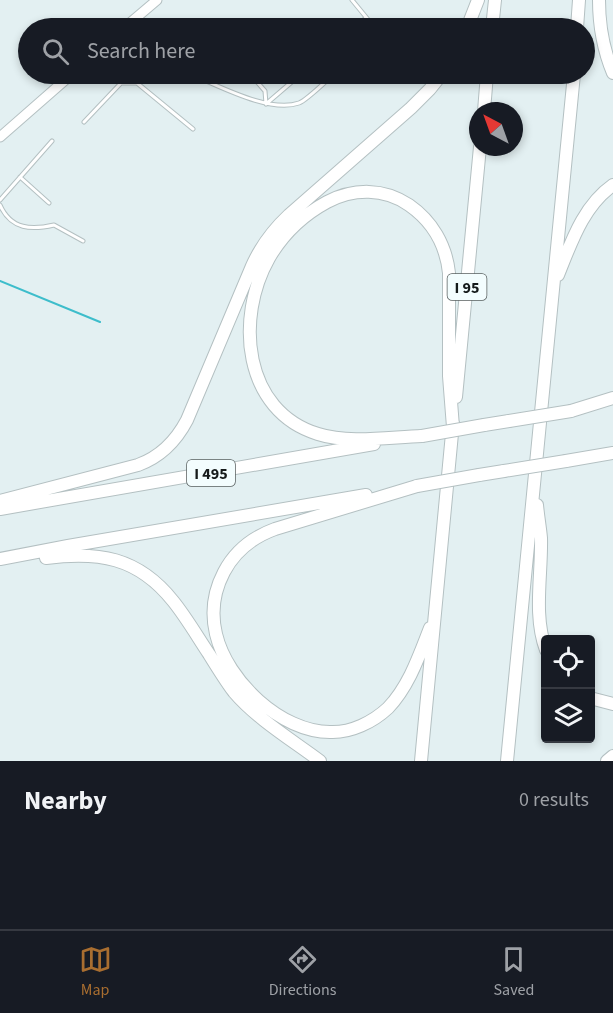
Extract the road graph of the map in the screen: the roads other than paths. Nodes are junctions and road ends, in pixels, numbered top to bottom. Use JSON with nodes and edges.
{"nodes":[{"id":1,"x":157,"y":0,"type":"edge"},
{"id":2,"x":352,"y":0,"type":"edge"},
{"id":3,"x":478,"y":0,"type":"edge"},
{"id":4,"x":495,"y":0,"type":"edge"},
{"id":5,"x":579,"y":0,"type":"edge"},
{"id":6,"x":599,"y":0,"type":"edge"},
{"id":7,"x":136,"y":18,"type":"edge"},
{"id":8,"x":366,"y":18,"type":"edge"},
{"id":9,"x":471,"y":18,"type":"edge"},
{"id":10,"x":493,"y":18,"type":"edge"},
{"id":11,"x":578,"y":18,"type":"edge"},
{"id":12,"x":613,"y":73,"type":"edge"},
{"id":13,"x":61,"y":84,"type":"edge"},
{"id":14,"x":120,"y":84,"type":"edge"},
{"id":15,"x":138,"y":84,"type":"edge"},
{"id":16,"x":215,"y":84,"type":"edge"},
{"id":17,"x":259,"y":84,"type":"edge"},
{"id":18,"x":289,"y":84,"type":"edge"},
{"id":19,"x":323,"y":84,"type":"edge"},
{"id":20,"x":433,"y":84,"type":"edge"},
{"id":21,"x":486,"y":84,"type":"edge"},
{"id":22,"x":573,"y":84,"type":"edge"},
{"id":23,"x":485,"y":102,"type":"edge"},
{"id":24,"x":266,"y":104,"type":"junction"},
{"id":25,"x":84,"y":122,"type":"dead end"},
{"id":26,"x":193,"y":129,"type":"dead end"},
{"id":27,"x":0,"y":137,"type":"edge"},
{"id":28,"x":52,"y":141,"type":"dead end"},
{"id":29,"x":479,"y":156,"type":"edge"},
{"id":30,"x":20,"y":177,"type":"junction"},
{"id":31,"x":613,"y":185,"type":"edge"},
{"id":32,"x":0,"y":200,"type":"edge"},
{"id":33,"x":49,"y":203,"type":"dead end"},
{"id":34,"x":0,"y":205,"type":"edge"},
{"id":35,"x":82,"y":241,"type":"dead end"},
{"id":36,"x":553,"y":288,"type":"junction"},
{"id":37,"x":613,"y":398,"type":"edge"},
{"id":38,"x":613,"y":404,"type":"edge"},
{"id":39,"x":571,"y":411,"type":"junction"},
{"id":40,"x":453,"y":427,"type":"junction"},
{"id":41,"x":422,"y":436,"type":"junction"},
{"id":42,"x":613,"y":454,"type":"edge"},
{"id":43,"x":534,"y":484,"type":"junction"},
{"id":44,"x":417,"y":486,"type":"junction"},
{"id":45,"x":0,"y":501,"type":"edge"},
{"id":46,"x":0,"y":509,"type":"edge"},
{"id":47,"x":0,"y":561,"type":"edge"},
{"id":48,"x":435,"y":615,"type":"junction"},
{"id":49,"x":541,"y":635,"type":"edge"},
{"id":50,"x":595,"y":699,"type":"edge"},
{"id":51,"x":613,"y":704,"type":"edge"},
{"id":52,"x":613,"y":756,"type":"edge"},
{"id":53,"x":320,"y":761,"type":"edge"},
{"id":54,"x":421,"y":761,"type":"edge"},
{"id":55,"x":507,"y":761,"type":"edge"},
{"id":56,"x":607,"y":761,"type":"edge"}],
"edges":[{"from":1,"to":7,"type":"main road"},
{"from":2,"to":8,"type":"lane"},
{"from":3,"to":9,"type":"highway"},
{"from":4,"to":10,"type":"highway"},
{"from":5,"to":11,"type":"highway"},
{"from":6,"to":12,"type":"highway"},
{"from":13,"to":27,"type":"main road"},
{"from":14,"to":25,"type":"lane"},
{"from":15,"to":26,"type":"lane"},
{"from":16,"to":24,"type":"lane"},
{"from":17,"to":24,"type":"lane"},
{"from":18,"to":24,"type":"lane"},
{"from":19,"to":24,"type":"lane"},
{"from":20,"to":45,"type":"highway"},
{"from":21,"to":23,"type":"highway"},
{"from":22,"to":36,"type":"highway"},
{"from":28,"to":30,"type":"lane"},
{"from":29,"to":40,"type":"highway","number":"I 95"},
{"from":30,"to":32,"type":"lane"},
{"from":30,"to":33,"type":"lane"},
{"from":31,"to":36,"type":"highway"},
{"from":34,"to":35,"type":"lane"},
{"from":36,"to":43,"type":"highway"},
{"from":37,"to":39,"type":"highway"},
{"from":38,"to":39,"type":"highway","number":"I 495"},
{"from":39,"to":41,"type":"highway","number":"I 495","bridge":true},
{"from":40,"to":41,"type":"highway"},
{"from":40,"to":48,"type":"highway","number":"I 95"},
{"from":41,"to":46,"type":"highway","number":"I 495"},
{"from":42,"to":44,"type":"highway","bridge":true},
{"from":43,"to":49,"type":"highway"},
{"from":43,"to":55,"type":"highway"},
{"from":44,"to":47,"type":"highway"},
{"from":44,"to":48,"type":"highway"},
{"from":47,"to":53,"type":"highway"},
{"from":48,"to":54,"type":"highway","number":"I 95"},
{"from":50,"to":51,"type":"highway"},
{"from":52,"to":56,"type":"highway"}]}
